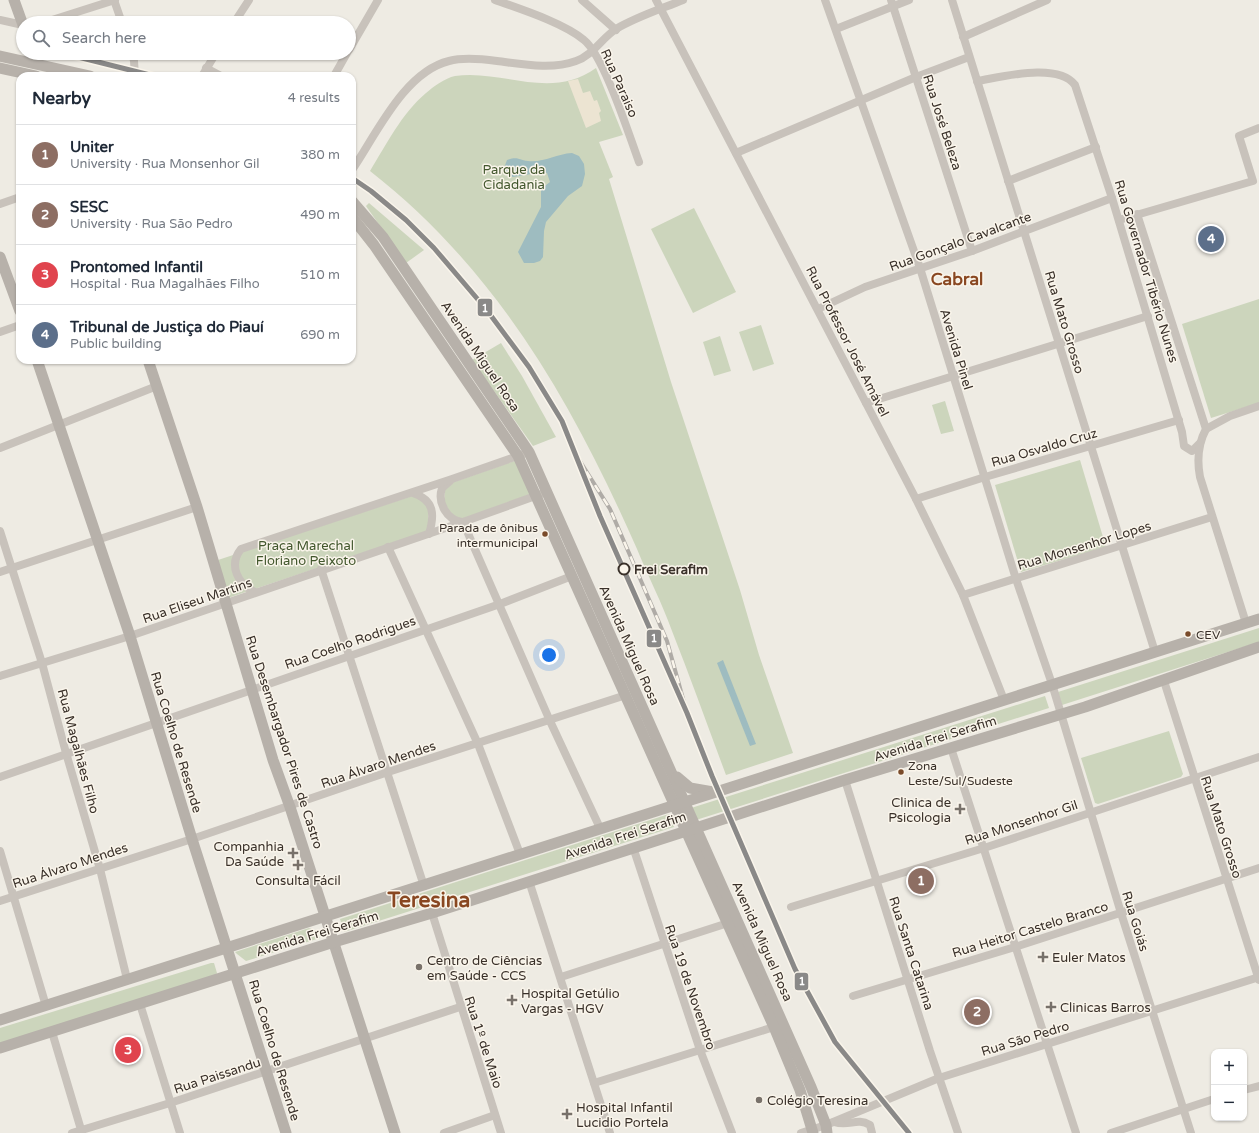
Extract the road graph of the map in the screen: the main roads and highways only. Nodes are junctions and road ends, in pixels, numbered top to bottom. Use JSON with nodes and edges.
{"nodes":[{"id":1,"x":14,"y":0,"type":"edge"},
{"id":2,"x":20,"y":16,"type":"edge"},
{"id":3,"x":0,"y":56,"type":"edge"},
{"id":4,"x":16,"y":56,"type":"edge"},
{"id":5,"x":36,"y":60,"type":"edge"},
{"id":6,"x":44,"y":60,"type":"edge"},
{"id":7,"x":0,"y":68,"type":"edge"},
{"id":8,"x":18,"y":72,"type":"edge"},
{"id":9,"x":41,"y":72,"type":"edge"},
{"id":10,"x":78,"y":72,"type":"edge"},
{"id":11,"x":356,"y":207,"type":"edge"},
{"id":12,"x":356,"y":222,"type":"edge"},
{"id":13,"x":383,"y":237,"type":"junction"},
{"id":14,"x":374,"y":245,"type":"junction"},
{"id":15,"x":0,"y":257,"type":"edge"},
{"id":16,"x":407,"y":272,"type":"junction"},
{"id":17,"x":397,"y":280,"type":"junction"},
{"id":18,"x":16,"y":300,"type":"edge"},
{"id":19,"x":38,"y":364,"type":"edge"},
{"id":20,"x":149,"y":364,"type":"edge"},
{"id":21,"x":524,"y":454,"type":"junction"},
{"id":22,"x":1259,"y":619,"type":"edge"},
{"id":23,"x":1259,"y":647,"type":"edge"},
{"id":24,"x":672,"y":772,"type":"junction"},
{"id":25,"x":717,"y":792,"type":"junction"},
{"id":26,"x":686,"y":802,"type":"junction"},
{"id":27,"x":674,"y":806,"type":"junction"},
{"id":28,"x":697,"y":826,"type":"junction"},
{"id":29,"x":685,"y":831,"type":"junction"},
{"id":30,"x":326,"y":917,"type":"junction"},
{"id":31,"x":334,"y":942,"type":"junction"},
{"id":32,"x":228,"y":946,"type":"junction"},
{"id":33,"x":236,"y":973,"type":"junction"},
{"id":34,"x":0,"y":1020,"type":"edge"},
{"id":35,"x":0,"y":1048,"type":"edge"},
{"id":36,"x":829,"y":1127,"type":"edge"},
{"id":37,"x":812,"y":1131,"type":"edge"},
{"id":38,"x":286,"y":1133,"type":"edge"},
{"id":39,"x":395,"y":1133,"type":"edge"}],
"edges":[{"from":1,"to":2,"type":"main road"},
{"from":3,"to":4,"type":"main road"},
{"from":5,"to":9,"type":"main road"},
{"from":6,"to":10,"type":"main road"},
{"from":7,"to":8,"type":"main road"},
{"from":11,"to":13,"type":"main road","name":"Avenida Miguel Rosa"},
{"from":12,"to":14,"type":"main road","name":"Avenida Miguel Rosa"},
{"from":13,"to":14,"type":"main road"},
{"from":13,"to":16,"type":"main road","name":"Avenida Miguel Rosa"},
{"from":14,"to":17,"type":"main road","name":"Avenida Miguel Rosa"},
{"from":15,"to":18,"type":"main road"},
{"from":16,"to":17,"type":"main road"},
{"from":16,"to":21,"type":"main road","name":"Avenida Miguel Rosa"},
{"from":17,"to":21,"type":"main road","name":"Avenida Miguel Rosa"},
{"from":19,"to":32,"type":"main road","name":"Rua Coelho de Resende"},
{"from":20,"to":30,"type":"main road","name":"Rua Desembargador Pires de Castro"},
{"from":21,"to":24,"type":"main road","name":"Avenida Miguel Rosa"},
{"from":21,"to":27,"type":"main road","name":"Avenida Miguel Rosa"},
{"from":22,"to":25,"type":"main road","name":"Avenida Frei Serafim"},
{"from":23,"to":28,"type":"main road","name":"Avenida Frei Serafim"},
{"from":24,"to":25,"type":"main road"},
{"from":24,"to":26,"type":"main road","name":"Avenida Miguel Rosa"},
{"from":25,"to":26,"type":"main road","name":"Avenida Frei Serafim"},
{"from":26,"to":27,"type":"main road","name":"Avenida Frei Serafim"},
{"from":26,"to":28,"type":"main road","name":"Avenida Miguel Rosa"},
{"from":27,"to":29,"type":"main road","name":"Avenida Miguel Rosa"},
{"from":27,"to":30,"type":"main road","name":"Avenida Frei Serafim"},
{"from":28,"to":29,"type":"main road","name":"Avenida Frei Serafim"},
{"from":28,"to":36,"type":"main road","name":"Avenida Miguel Rosa"},
{"from":29,"to":31,"type":"main road","name":"Avenida Frei Serafim"},
{"from":29,"to":37,"type":"main road","name":"Avenida Miguel Rosa"},
{"from":30,"to":31,"type":"main road","name":"Rua Desembargador Pires de Castro"},
{"from":30,"to":32,"type":"main road","name":"Avenida Frei Serafim"},
{"from":31,"to":33,"type":"main road","name":"Avenida Frei Serafim"},
{"from":31,"to":39,"type":"main road","name":"Rua Desembargador Pires de Castro"},
{"from":32,"to":33,"type":"main road","name":"Rua Coelho de Resende"},
{"from":32,"to":34,"type":"main road","name":"Avenida Frei Serafim"},
{"from":33,"to":35,"type":"main road","name":"Avenida Frei Serafim"},
{"from":33,"to":38,"type":"main road","name":"Rua Coelho de Resende"}]}
